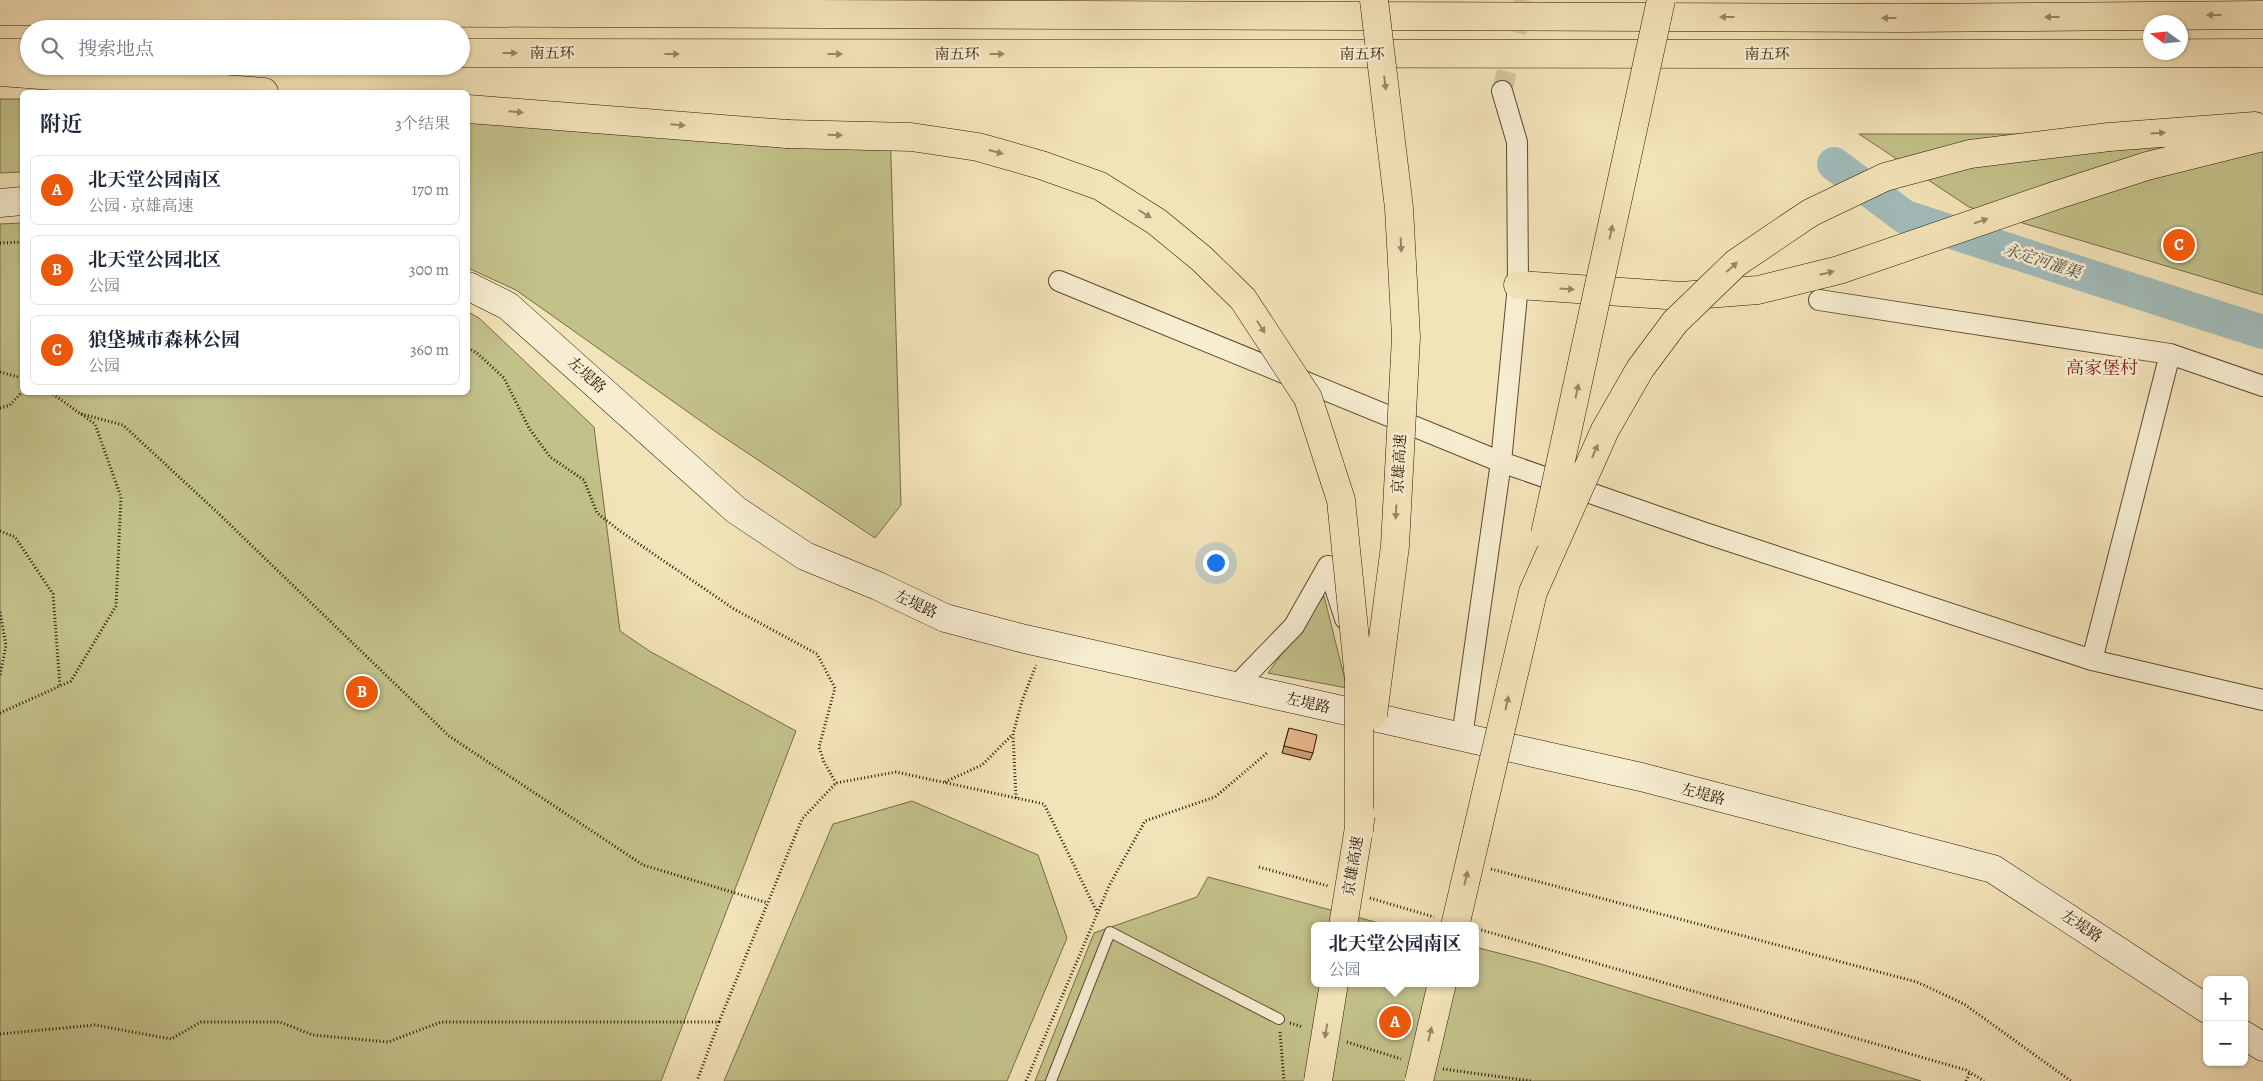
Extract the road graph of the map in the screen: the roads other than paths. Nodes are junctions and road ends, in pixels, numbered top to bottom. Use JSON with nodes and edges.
{"nodes":[{"id":1,"x":1374,"y":0,"type":"edge"},
{"id":2,"x":1661,"y":0,"type":"edge"},
{"id":3,"x":0,"y":11,"type":"edge"},
{"id":4,"x":2263,"y":15,"type":"edge"},
{"id":5,"x":0,"y":53,"type":"edge"},
{"id":6,"x":20,"y":53,"type":"edge"},
{"id":7,"x":470,"y":53,"type":"edge"},
{"id":8,"x":2263,"y":53,"type":"edge"},
{"id":9,"x":0,"y":72,"type":"edge"},
{"id":10,"x":20,"y":74,"type":"edge"},
{"id":11,"x":40,"y":75,"type":"edge"},
{"id":12,"x":238,"y":90,"type":"edge"},
{"id":13,"x":1502,"y":91,"type":"tunnel mouth"},
{"id":14,"x":470,"y":109,"type":"edge"},
{"id":15,"x":2263,"y":125,"type":"edge"},
{"id":16,"x":2263,"y":137,"type":"edge"},
{"id":17,"x":20,"y":201,"type":"edge"},
{"id":18,"x":0,"y":203,"type":"edge"},
{"id":19,"x":1059,"y":281,"type":"dead end"},
{"id":20,"x":1518,"y":285,"type":"junction"},
{"id":21,"x":470,"y":287,"type":"edge"},
{"id":22,"x":1819,"y":300,"type":"dead end"},
{"id":23,"x":2170,"y":354,"type":"junction"},
{"id":24,"x":2263,"y":386,"type":"edge"},
{"id":25,"x":1501,"y":462,"type":"junction"},
{"id":26,"x":1533,"y":592,"type":"junction"},
{"id":27,"x":2092,"y":660,"type":"junction"},
{"id":28,"x":1236,"y":686,"type":"junction"},
{"id":29,"x":2263,"y":700,"type":"edge"},
{"id":30,"x":1388,"y":720,"type":"junction"},
{"id":31,"x":1462,"y":737,"type":"junction"},
{"id":32,"x":1359,"y":832,"type":"junction"},
{"id":33,"x":1344,"y":922,"type":"edge"},
{"id":34,"x":1456,"y":922,"type":"edge"},
{"id":35,"x":1333,"y":987,"type":"edge"},
{"id":36,"x":1441,"y":987,"type":"edge"},
{"id":37,"x":2203,"y":1006,"type":"edge"},
{"id":38,"x":1280,"y":1020,"type":"road end"},
{"id":39,"x":2248,"y":1037,"type":"edge"},
{"id":40,"x":2263,"y":1047,"type":"edge"},
{"id":41,"x":1421,"y":1070,"type":"edge"},
{"id":42,"x":1051,"y":1081,"type":"edge"},
{"id":43,"x":1318,"y":1081,"type":"edge"}],
"edges":[{"from":1,"to":32,"type":"highway","name":"京雄高速","one_way":true,"bridge":true},
{"from":26,"to":2,"type":"highway","one_way":true,"bridge":true},
{"from":4,"to":3,"type":"highway","one_way":true},
{"from":5,"to":6,"type":"highway"},
{"from":7,"to":8,"type":"highway","name":"南五环","one_way":true},
{"from":9,"to":10,"type":"highway"},
{"from":11,"to":12,"type":"highway"},
{"from":13,"to":20,"type":"street"},
{"from":14,"to":32,"type":"highway","one_way":true,"bridge":true},
{"from":26,"to":15,"type":"highway","one_way":true,"bridge":true},
{"from":20,"to":16,"type":"highway","one_way":true},
{"from":17,"to":18,"type":"main road"},
{"from":19,"to":25,"type":"street"},
{"from":20,"to":25,"type":"street"},
{"from":21,"to":28,"type":"main road","name":"左堤路"},
{"from":22,"to":23,"type":"street"},
{"from":23,"to":24,"type":"street"},
{"from":23,"to":27,"type":"street"},
{"from":25,"to":27,"type":"street"},
{"from":25,"to":31,"type":"street"},
{"from":34,"to":26,"type":"highway","one_way":true,"bridge":true},
{"from":27,"to":29,"type":"street"},
{"from":28,"to":30,"type":"main road","name":"左堤路"},
{"from":28,"to":30,"type":"street"},
{"from":30,"to":31,"type":"main road","name":"左堤路"},
{"from":31,"to":37,"type":"main road","name":"左堤路"},
{"from":32,"to":33,"type":"highway","name":"京雄高速","bridge":true},
{"from":35,"to":43,"type":"highway","one_way":true,"bridge":true},
{"from":41,"to":36,"type":"highway","one_way":true,"bridge":true},
{"from":38,"to":42,"type":"lane"},
{"from":39,"to":40,"type":"main road"}]}
